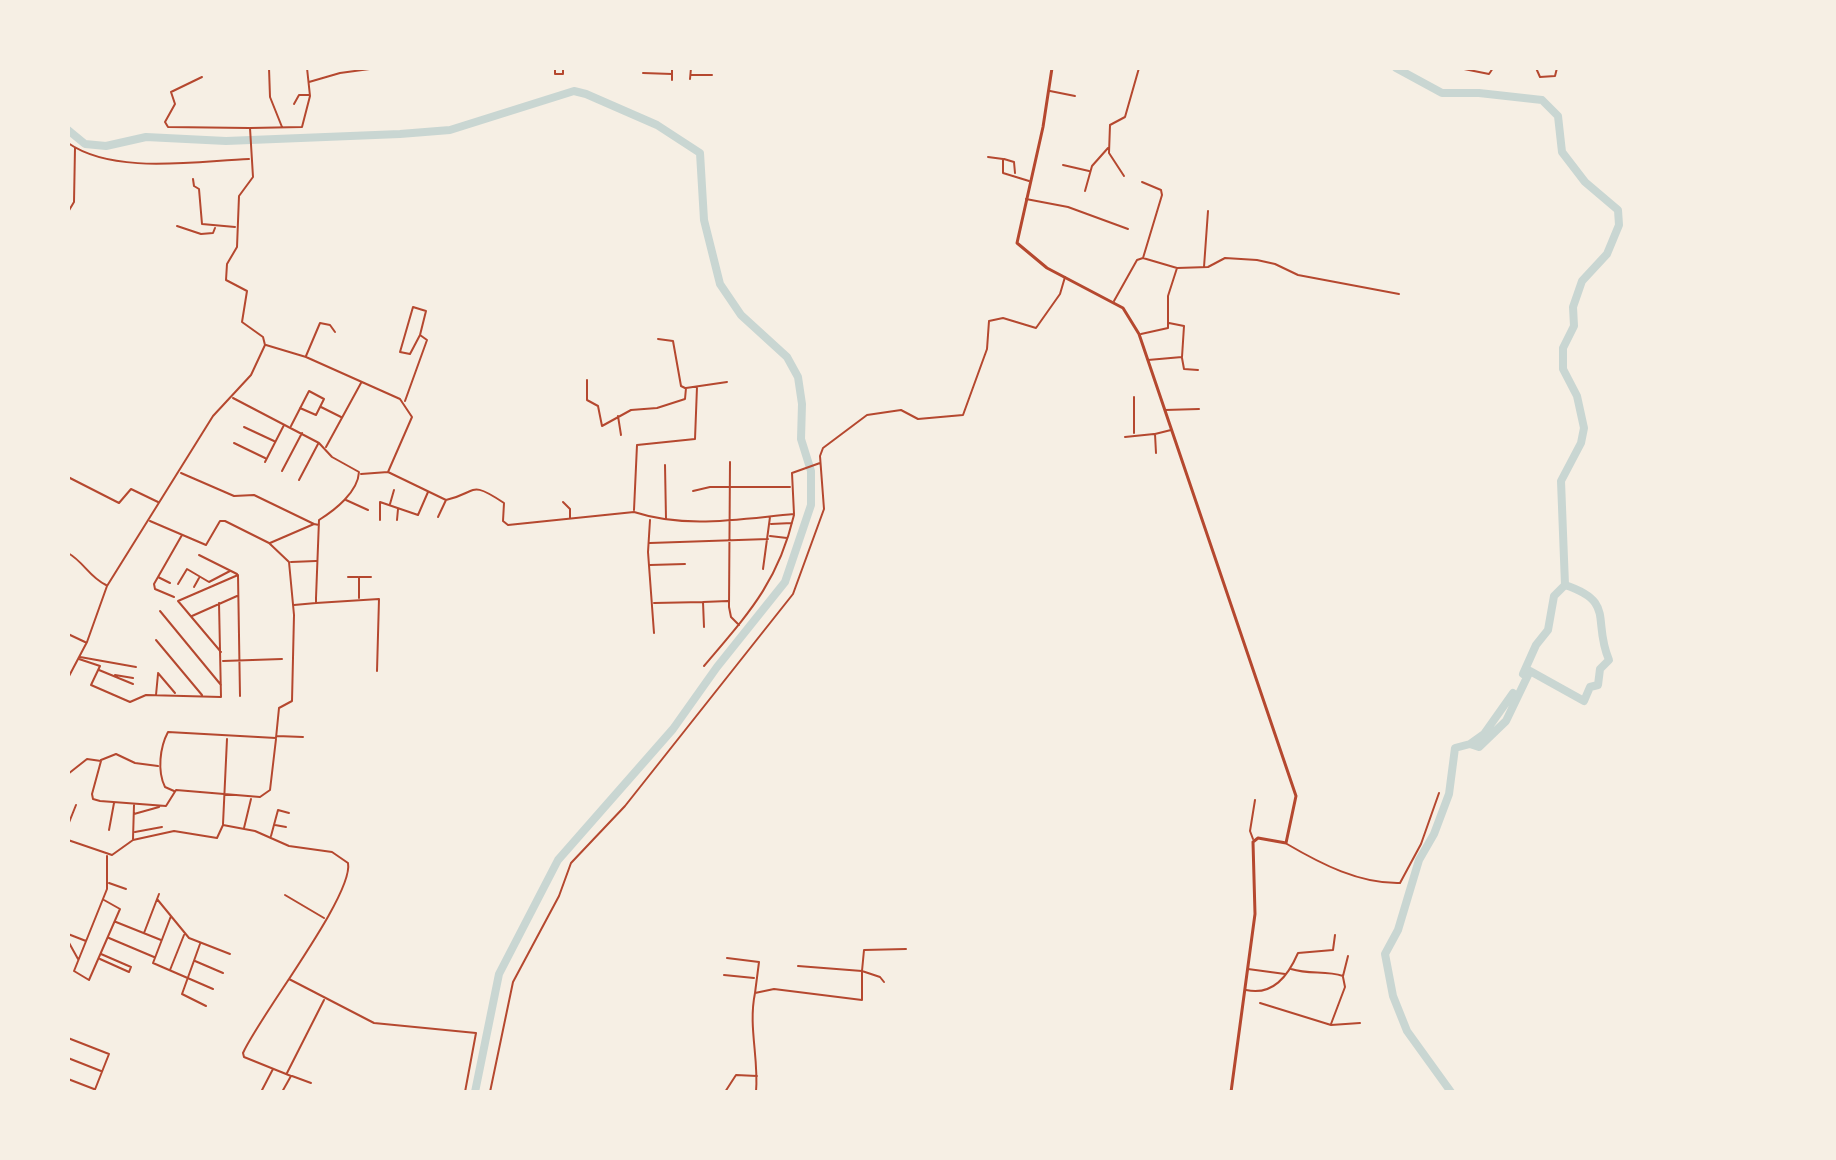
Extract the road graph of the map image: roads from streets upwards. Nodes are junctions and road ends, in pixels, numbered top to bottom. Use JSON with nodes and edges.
{"nodes":[{"id":1,"x":269,"y":68,"type":"edge"},
{"id":2,"x":307,"y":68,"type":"edge"},
{"id":3,"x":377,"y":68,"type":"edge"},
{"id":4,"x":555,"y":68,"type":"edge"},
{"id":5,"x":563,"y":68,"type":"edge"},
{"id":6,"x":672,"y":68,"type":"edge"},
{"id":7,"x":691,"y":68,"type":"edge"},
{"id":8,"x":1052,"y":68,"type":"edge"},
{"id":9,"x":1139,"y":68,"type":"edge"},
{"id":10,"x":1459,"y":68,"type":"edge"},
{"id":11,"x":1493,"y":68,"type":"edge"},
{"id":12,"x":1536,"y":68,"type":"edge"},
{"id":13,"x":1557,"y":68,"type":"edge"},
{"id":14,"x":1472,"y":69,"type":"edge"},
{"id":15,"x":643,"y":73,"type":"dead end"},
{"id":16,"x":672,"y":74,"type":"junction"},
{"id":17,"x":712,"y":75,"type":"dead end"},
{"id":18,"x":202,"y":77,"type":"dead end"},
{"id":19,"x":672,"y":80,"type":"dead end"},
{"id":20,"x":309,"y":82,"type":"junction"},
{"id":21,"x":1050,"y":91,"type":"junction"},
{"id":22,"x":310,"y":96,"type":"junction"},
{"id":23,"x":1075,"y":96,"type":"dead end"},
{"id":24,"x":294,"y":104,"type":"dead end"},
{"id":25,"x":282,"y":127,"type":"junction"},
{"id":26,"x":250,"y":128,"type":"junction"},
{"id":27,"x":68,"y":143,"type":"edge"},
{"id":28,"x":75,"y":148,"type":"junction"},
{"id":29,"x":1108,"y":148,"type":"junction"},
{"id":30,"x":988,"y":157,"type":"dead end"},
{"id":31,"x":250,"y":159,"type":"junction"},
{"id":32,"x":1003,"y":159,"type":"junction"},
{"id":33,"x":1063,"y":165,"type":"dead end"},
{"id":34,"x":1091,"y":171,"type":"junction"},
{"id":35,"x":1015,"y":174,"type":"junction"},
{"id":36,"x":1124,"y":176,"type":"dead end"},
{"id":37,"x":193,"y":179,"type":"dead end"},
{"id":38,"x":1029,"y":181,"type":"junction"},
{"id":39,"x":1142,"y":182,"type":"dead end"},
{"id":40,"x":1085,"y":191,"type":"dead end"},
{"id":41,"x":1025,"y":199,"type":"junction"},
{"id":42,"x":1208,"y":211,"type":"dead end"},
{"id":43,"x":68,"y":212,"type":"edge"},
{"id":44,"x":177,"y":226,"type":"dead end"},
{"id":45,"x":236,"y":227,"type":"junction"},
{"id":46,"x":215,"y":228,"type":"junction"},
{"id":47,"x":1128,"y":229,"type":"dead end"},
{"id":48,"x":1143,"y":258,"type":"junction"},
{"id":49,"x":1177,"y":268,"type":"junction"},
{"id":50,"x":1204,"y":268,"type":"junction"},
{"id":51,"x":1066,"y":276,"type":"junction"},
{"id":52,"x":1399,"y":294,"type":"dead end"},
{"id":53,"x":1114,"y":301,"type":"junction"},
{"id":54,"x":1168,"y":323,"type":"junction"},
{"id":55,"x":335,"y":332,"type":"dead end"},
{"id":56,"x":1139,"y":334,"type":"junction"},
{"id":57,"x":420,"y":335,"type":"junction"},
{"id":58,"x":658,"y":339,"type":"dead end"},
{"id":59,"x":265,"y":345,"type":"junction"},
{"id":60,"x":306,"y":357,"type":"junction"},
{"id":61,"x":1182,"y":357,"type":"junction"},
{"id":62,"x":1148,"y":360,"type":"junction"},
{"id":63,"x":1198,"y":370,"type":"dead end"},
{"id":64,"x":587,"y":380,"type":"dead end"},
{"id":65,"x":361,"y":381,"type":"junction"},
{"id":66,"x":727,"y":382,"type":"dead end"},
{"id":67,"x":697,"y":386,"type":"junction"},
{"id":68,"x":686,"y":388,"type":"junction"},
{"id":69,"x":232,"y":397,"type":"junction"},
{"id":70,"x":1134,"y":397,"type":"dead end"},
{"id":71,"x":404,"y":403,"type":"junction"},
{"id":72,"x":320,"y":407,"type":"junction"},
{"id":73,"x":300,"y":408,"type":"junction"},
{"id":74,"x":1199,"y":409,"type":"dead end"},
{"id":75,"x":1165,"y":410,"type":"junction"},
{"id":76,"x":618,"y":415,"type":"junction"},
{"id":77,"x":341,"y":417,"type":"dead end"},
{"id":78,"x":284,"y":424,"type":"junction"},
{"id":79,"x":244,"y":427,"type":"dead end"},
{"id":80,"x":290,"y":427,"type":"junction"},
{"id":81,"x":1172,"y":429,"type":"junction"},
{"id":82,"x":302,"y":433,"type":"junction"},
{"id":83,"x":1134,"y":433,"type":"junction"},
{"id":84,"x":1155,"y":434,"type":"junction"},
{"id":85,"x":621,"y":435,"type":"dead end"},
{"id":86,"x":1125,"y":437,"type":"dead end"},
{"id":87,"x":275,"y":442,"type":"junction"},
{"id":88,"x":234,"y":443,"type":"dead end"},
{"id":89,"x":319,"y":443,"type":"junction"},
{"id":90,"x":325,"y":449,"type":"junction"},
{"id":91,"x":1156,"y":453,"type":"dead end"},
{"id":92,"x":730,"y":462,"type":"dead end"},
{"id":93,"x":820,"y":463,"type":"junction"},
{"id":94,"x":665,"y":465,"type":"dead end"},
{"id":95,"x":282,"y":471,"type":"dead end"},
{"id":96,"x":388,"y":472,"type":"junction"},
{"id":97,"x":180,"y":473,"type":"junction"},
{"id":98,"x":359,"y":474,"type":"junction"},
{"id":99,"x":68,"y":477,"type":"edge"},
{"id":100,"x":299,"y":480,"type":"dead end"},
{"id":101,"x":791,"y":487,"type":"junction"},
{"id":102,"x":730,"y":489,"type":"junction"},
{"id":103,"x":394,"y":490,"type":"dead end"},
{"id":104,"x":429,"y":491,"type":"junction"},
{"id":105,"x":693,"y":491,"type":"dead end"},
{"id":106,"x":344,"y":499,"type":"junction"},
{"id":107,"x":446,"y":500,"type":"junction"},
{"id":108,"x":159,"y":502,"type":"junction"},
{"id":109,"x":563,"y":502,"type":"dead end"},
{"id":110,"x":390,"y":504,"type":"junction"},
{"id":111,"x":399,"y":507,"type":"junction"},
{"id":112,"x":368,"y":510,"type":"dead end"},
{"id":113,"x":634,"y":512,"type":"junction"},
{"id":114,"x":414,"y":513,"type":"junction"},
{"id":115,"x":794,"y":514,"type":"junction"},
{"id":116,"x":770,"y":516,"type":"junction"},
{"id":117,"x":438,"y":517,"type":"dead end"},
{"id":118,"x":570,"y":519,"type":"junction"},
{"id":119,"x":650,"y":519,"type":"junction"},
{"id":120,"x":380,"y":520,"type":"dead end"},
{"id":121,"x":397,"y":520,"type":"dead end"},
{"id":122,"x":666,"y":520,"type":"junction"},
{"id":123,"x":148,"y":521,"type":"junction"},
{"id":124,"x":413,"y":521,"type":"dead end"},
{"id":125,"x":729,"y":521,"type":"junction"},
{"id":126,"x":792,"y":523,"type":"junction"},
{"id":127,"x":314,"y":524,"type":"junction"},
{"id":128,"x":770,"y":524,"type":"junction"},
{"id":129,"x":319,"y":525,"type":"junction"},
{"id":130,"x":182,"y":534,"type":"junction"},
{"id":131,"x":768,"y":538,"type":"junction"},
{"id":132,"x":787,"y":538,"type":"junction"},
{"id":133,"x":729,"y":539,"type":"junction"},
{"id":134,"x":269,"y":543,"type":"junction"},
{"id":135,"x":650,"y":543,"type":"junction"},
{"id":136,"x":68,"y":553,"type":"edge"},
{"id":137,"x":199,"y":555,"type":"dead end"},
{"id":138,"x":316,"y":561,"type":"junction"},
{"id":139,"x":289,"y":562,"type":"junction"},
{"id":140,"x":685,"y":564,"type":"dead end"},
{"id":141,"x":648,"y":565,"type":"junction"},
{"id":142,"x":763,"y":569,"type":"dead end"},
{"id":143,"x":230,"y":571,"type":"junction"},
{"id":144,"x":238,"y":575,"type":"junction"},
{"id":145,"x":157,"y":576,"type":"junction"},
{"id":146,"x":199,"y":577,"type":"junction"},
{"id":147,"x":348,"y":577,"type":"dead end"},
{"id":148,"x":359,"y":577,"type":"junction"},
{"id":149,"x":371,"y":577,"type":"dead end"},
{"id":150,"x":170,"y":583,"type":"dead end"},
{"id":151,"x":178,"y":584,"type":"dead end"},
{"id":152,"x":107,"y":586,"type":"junction"},
{"id":153,"x":194,"y":587,"type":"dead end"},
{"id":154,"x":239,"y":595,"type":"junction"},
{"id":155,"x":174,"y":597,"type":"dead end"},
{"id":156,"x":359,"y":600,"type":"junction"},
{"id":157,"x":729,"y":601,"type":"junction"},
{"id":158,"x":703,"y":602,"type":"junction"},
{"id":159,"x":219,"y":603,"type":"junction"},
{"id":160,"x":316,"y":603,"type":"junction"},
{"id":161,"x":653,"y":603,"type":"junction"},
{"id":162,"x":293,"y":605,"type":"junction"},
{"id":163,"x":160,"y":611,"type":"dead end"},
{"id":164,"x":191,"y":617,"type":"junction"},
{"id":165,"x":739,"y":625,"type":"junction"},
{"id":166,"x":704,"y":627,"type":"dead end"},
{"id":167,"x":654,"y":633,"type":"dead end"},
{"id":168,"x":68,"y":634,"type":"edge"},
{"id":169,"x":156,"y":640,"type":"dead end"},
{"id":170,"x":87,"y":642,"type":"junction"},
{"id":171,"x":221,"y":653,"type":"junction"},
{"id":172,"x":78,"y":658,"type":"junction"},
{"id":173,"x":282,"y":659,"type":"dead end"},
{"id":174,"x":240,"y":660,"type":"junction"},
{"id":175,"x":221,"y":661,"type":"junction"},
{"id":176,"x":704,"y":666,"type":"dead end"},
{"id":177,"x":136,"y":667,"type":"dead end"},
{"id":178,"x":98,"y":670,"type":"junction"},
{"id":179,"x":377,"y":671,"type":"dead end"},
{"id":180,"x":110,"y":674,"type":"junction"},
{"id":181,"x":68,"y":678,"type":"edge"},
{"id":182,"x":133,"y":678,"type":"dead end"},
{"id":183,"x":133,"y":684,"type":"dead end"},
{"id":184,"x":221,"y":685,"type":"junction"},
{"id":185,"x":176,"y":694,"type":"junction"},
{"id":186,"x":156,"y":695,"type":"junction"},
{"id":187,"x":203,"y":696,"type":"junction"},
{"id":188,"x":240,"y":696,"type":"dead end"},
{"id":189,"x":227,"y":737,"type":"junction"},
{"id":190,"x":276,"y":737,"type":"junction"},
{"id":191,"x":303,"y":737,"type":"dead end"},
{"id":192,"x":100,"y":761,"type":"junction"},
{"id":193,"x":161,"y":766,"type":"junction"},
{"id":194,"x":68,"y":774,"type":"edge"},
{"id":195,"x":174,"y":790,"type":"junction"},
{"id":196,"x":1439,"y":793,"type":"dead end"},
{"id":197,"x":225,"y":794,"type":"junction"},
{"id":198,"x":251,"y":798,"type":"junction"},
{"id":199,"x":1255,"y":800,"type":"dead end"},
{"id":200,"x":114,"y":802,"type":"junction"},
{"id":201,"x":134,"y":804,"type":"junction"},
{"id":202,"x":76,"y":805,"type":"dead end"},
{"id":203,"x":162,"y":806,"type":"junction"},
{"id":204,"x":289,"y":813,"type":"dead end"},
{"id":205,"x":133,"y":814,"type":"junction"},
{"id":206,"x":274,"y":824,"type":"junction"},
{"id":207,"x":68,"y":825,"type":"edge"},
{"id":208,"x":223,"y":825,"type":"junction"},
{"id":209,"x":162,"y":827,"type":"dead end"},
{"id":210,"x":286,"y":827,"type":"dead end"},
{"id":211,"x":244,"y":829,"type":"junction"},
{"id":212,"x":109,"y":830,"type":"dead end"},
{"id":213,"x":133,"y":832,"type":"junction"},
{"id":214,"x":271,"y":838,"type":"junction"},
{"id":215,"x":68,"y":840,"type":"edge"},
{"id":216,"x":133,"y":840,"type":"junction"},
{"id":217,"x":1253,"y":840,"type":"junction"},
{"id":218,"x":1286,"y":843,"type":"junction"},
{"id":219,"x":107,"y":854,"type":"junction"},
{"id":220,"x":108,"y":883,"type":"junction"},
{"id":221,"x":126,"y":889,"type":"dead end"},
{"id":222,"x":285,"y":895,"type":"dead end"},
{"id":223,"x":104,"y":900,"type":"junction"},
{"id":224,"x":171,"y":916,"type":"junction"},
{"id":225,"x":325,"y":919,"type":"junction"},
{"id":226,"x":115,"y":921,"type":"junction"},
{"id":227,"x":144,"y":933,"type":"junction"},
{"id":228,"x":68,"y":934,"type":"edge"},
{"id":229,"x":185,"y":934,"type":"junction"},
{"id":230,"x":1335,"y":935,"type":"dead end"},
{"id":231,"x":108,"y":938,"type":"junction"},
{"id":232,"x":161,"y":940,"type":"junction"},
{"id":233,"x":68,"y":941,"type":"edge"},
{"id":234,"x":86,"y":941,"type":"junction"},
{"id":235,"x":200,"y":943,"type":"junction"},
{"id":236,"x":906,"y":949,"type":"dead end"},
{"id":237,"x":101,"y":954,"type":"junction"},
{"id":238,"x":230,"y":954,"type":"dead end"},
{"id":239,"x":1348,"y":956,"type":"dead end"},
{"id":240,"x":154,"y":957,"type":"junction"},
{"id":241,"x":727,"y":958,"type":"dead end"},
{"id":242,"x":99,"y":959,"type":"junction"},
{"id":243,"x":78,"y":960,"type":"junction"},
{"id":244,"x":194,"y":960,"type":"junction"},
{"id":245,"x":798,"y":966,"type":"dead end"},
{"id":246,"x":1247,"y":969,"type":"junction"},
{"id":247,"x":1290,"y":969,"type":"junction"},
{"id":248,"x":169,"y":970,"type":"junction"},
{"id":249,"x":862,"y":971,"type":"junction"},
{"id":250,"x":223,"y":973,"type":"dead end"},
{"id":251,"x":1286,"y":974,"type":"junction"},
{"id":252,"x":724,"y":975,"type":"dead end"},
{"id":253,"x":1343,"y":976,"type":"junction"},
{"id":254,"x":187,"y":978,"type":"junction"},
{"id":255,"x":757,"y":978,"type":"junction"},
{"id":256,"x":288,"y":979,"type":"junction"},
{"id":257,"x":884,"y":982,"type":"dead end"},
{"id":258,"x":213,"y":989,"type":"dead end"},
{"id":259,"x":1244,"y":989,"type":"junction"},
{"id":260,"x":755,"y":993,"type":"junction"},
{"id":261,"x":325,"y":1000,"type":"junction"},
{"id":262,"x":1260,"y":1003,"type":"dead end"},
{"id":263,"x":206,"y":1006,"type":"dead end"},
{"id":264,"x":1360,"y":1023,"type":"dead end"},
{"id":265,"x":1331,"y":1025,"type":"junction"},
{"id":266,"x":68,"y":1038,"type":"edge"},
{"id":267,"x":68,"y":1058,"type":"edge"},
{"id":268,"x":273,"y":1068,"type":"junction"},
{"id":269,"x":103,"y":1071,"type":"junction"},
{"id":270,"x":287,"y":1074,"type":"junction"},
{"id":271,"x":291,"y":1076,"type":"junction"},
{"id":272,"x":758,"y":1077,"type":"junction"},
{"id":273,"x":68,"y":1079,"type":"edge"},
{"id":274,"x":311,"y":1083,"type":"dead end"},
{"id":275,"x":95,"y":1091,"type":"edge"},
{"id":276,"x":261,"y":1092,"type":"edge"},
{"id":277,"x":282,"y":1092,"type":"edge"},
{"id":278,"x":465,"y":1092,"type":"edge"},
{"id":279,"x":490,"y":1092,"type":"edge"},
{"id":280,"x":725,"y":1092,"type":"edge"},
{"id":281,"x":756,"y":1092,"type":"edge"},
{"id":282,"x":1231,"y":1092,"type":"edge"}],
"edges":[{"from":1,"to":25,"type":"street"},
{"from":2,"to":20,"type":"street"},
{"from":3,"to":20,"type":"street"},
{"from":4,"to":5,"type":"street"},
{"from":6,"to":16,"type":"street"},
{"from":7,"to":17,"type":"street"},
{"from":8,"to":21,"type":"street"},
{"from":9,"to":29,"type":"street"},
{"from":10,"to":14,"type":"street"},
{"from":11,"to":14,"type":"street"},
{"from":12,"to":13,"type":"street"},
{"from":15,"to":16,"type":"street"},
{"from":16,"to":19,"type":"street"},
{"from":18,"to":26,"type":"street"},
{"from":20,"to":22,"type":"street"},
{"from":21,"to":23,"type":"street"},
{"from":21,"to":38,"type":"street"},
{"from":22,"to":24,"type":"street"},
{"from":22,"to":25,"type":"street"},
{"from":25,"to":26,"type":"street"},
{"from":26,"to":31,"type":"street"},
{"from":27,"to":28,"type":"street"},
{"from":28,"to":31,"type":"street"},
{"from":28,"to":43,"type":"street"},
{"from":29,"to":34,"type":"street"},
{"from":29,"to":36,"type":"street"},
{"from":30,"to":32,"type":"street"},
{"from":31,"to":45,"type":"street"},
{"from":32,"to":35,"type":"street"},
{"from":32,"to":35,"type":"street"},
{"from":33,"to":34,"type":"street"},
{"from":34,"to":40,"type":"street"},
{"from":35,"to":38,"type":"street"},
{"from":37,"to":46,"type":"street"},
{"from":38,"to":41,"type":"street"},
{"from":39,"to":48,"type":"street"},
{"from":41,"to":47,"type":"street"},
{"from":41,"to":51,"type":"street"},
{"from":42,"to":50,"type":"street"},
{"from":44,"to":46,"type":"street"},
{"from":45,"to":46,"type":"street"},
{"from":45,"to":59,"type":"street"},
{"from":48,"to":49,"type":"street"},
{"from":48,"to":53,"type":"street"},
{"from":49,"to":50,"type":"street"},
{"from":49,"to":54,"type":"street"},
{"from":50,"to":52,"type":"street"},
{"from":51,"to":53,"type":"street"},
{"from":51,"to":93,"type":"street"},
{"from":53,"to":56,"type":"street"},
{"from":54,"to":56,"type":"street"},
{"from":54,"to":61,"type":"street"},
{"from":55,"to":60,"type":"street"},
{"from":56,"to":62,"type":"street"},
{"from":57,"to":57,"type":"street"},
{"from":57,"to":71,"type":"street"},
{"from":58,"to":68,"type":"street"},
{"from":59,"to":60,"type":"street"},
{"from":59,"to":69,"type":"street"},
{"from":60,"to":65,"type":"street"},
{"from":61,"to":62,"type":"street"},
{"from":61,"to":63,"type":"street"},
{"from":62,"to":75,"type":"street"},
{"from":64,"to":76,"type":"street"},
{"from":65,"to":71,"type":"street"},
{"from":65,"to":90,"type":"street"},
{"from":66,"to":67,"type":"street"},
{"from":67,"to":68,"type":"street"},
{"from":67,"to":113,"type":"street"},
{"from":68,"to":76,"type":"street"},
{"from":69,"to":78,"type":"street"},
{"from":69,"to":97,"type":"street"},
{"from":70,"to":83,"type":"street"},
{"from":71,"to":96,"type":"street"},
{"from":72,"to":73,"type":"street"},
{"from":72,"to":73,"type":"street"},
{"from":72,"to":77,"type":"street"},
{"from":73,"to":80,"type":"street"},
{"from":74,"to":75,"type":"street"},
{"from":75,"to":81,"type":"street"},
{"from":76,"to":85,"type":"street"},
{"from":78,"to":80,"type":"street"},
{"from":78,"to":87,"type":"street"},
{"from":79,"to":87,"type":"street"},
{"from":80,"to":82,"type":"street"},
{"from":81,"to":84,"type":"street"},
{"from":81,"to":218,"type":"street"},
{"from":82,"to":89,"type":"street"},
{"from":82,"to":95,"type":"street"},
{"from":83,"to":84,"type":"street"},
{"from":83,"to":86,"type":"street"},
{"from":84,"to":91,"type":"street"},
{"from":87,"to":88,"type":"street"},
{"from":89,"to":90,"type":"street"},
{"from":89,"to":100,"type":"street"},
{"from":90,"to":98,"type":"street"},
{"from":92,"to":102,"type":"street"},
{"from":93,"to":101,"type":"street"},
{"from":93,"to":279,"type":"street"},
{"from":94,"to":122,"type":"street"},
{"from":96,"to":98,"type":"street"},
{"from":96,"to":104,"type":"street"},
{"from":97,"to":108,"type":"street"},
{"from":97,"to":127,"type":"street"},
{"from":98,"to":106,"type":"street"},
{"from":99,"to":108,"type":"street"},
{"from":101,"to":102,"type":"street"},
{"from":101,"to":115,"type":"street"},
{"from":102,"to":105,"type":"street"},
{"from":102,"to":125,"type":"street"},
{"from":103,"to":110,"type":"street"},
{"from":104,"to":107,"type":"street"},
{"from":104,"to":114,"type":"street"},
{"from":106,"to":112,"type":"street"},
{"from":106,"to":129,"type":"street"},
{"from":107,"to":117,"type":"street"},
{"from":107,"to":118,"type":"street"},
{"from":108,"to":123,"type":"street"},
{"from":109,"to":118,"type":"street"},
{"from":110,"to":111,"type":"street"},
{"from":110,"to":120,"type":"street"},
{"from":111,"to":114,"type":"street"},
{"from":111,"to":121,"type":"street"},
{"from":113,"to":118,"type":"street"},
{"from":113,"to":119,"type":"street"},
{"from":114,"to":124,"type":"street"},
{"from":115,"to":116,"type":"street"},
{"from":115,"to":126,"type":"street"},
{"from":116,"to":125,"type":"street"},
{"from":116,"to":128,"type":"street"},
{"from":119,"to":122,"type":"street"},
{"from":119,"to":135,"type":"street"},
{"from":122,"to":125,"type":"street"},
{"from":123,"to":130,"type":"street"},
{"from":123,"to":152,"type":"street"},
{"from":125,"to":133,"type":"street"},
{"from":126,"to":128,"type":"street"},
{"from":126,"to":132,"type":"street"},
{"from":127,"to":129,"type":"street"},
{"from":127,"to":134,"type":"street"},
{"from":128,"to":131,"type":"street"},
{"from":129,"to":138,"type":"street"},
{"from":130,"to":134,"type":"street"},
{"from":130,"to":145,"type":"street"},
{"from":131,"to":132,"type":"street"},
{"from":131,"to":133,"type":"street"},
{"from":131,"to":142,"type":"street"},
{"from":132,"to":165,"type":"street"},
{"from":133,"to":135,"type":"street"},
{"from":133,"to":157,"type":"street"},
{"from":134,"to":139,"type":"street"},
{"from":135,"to":141,"type":"street"},
{"from":136,"to":152,"type":"street"},
{"from":137,"to":143,"type":"street"},
{"from":138,"to":139,"type":"street"},
{"from":138,"to":160,"type":"street"},
{"from":139,"to":162,"type":"street"},
{"from":140,"to":141,"type":"street"},
{"from":141,"to":161,"type":"street"},
{"from":143,"to":144,"type":"street"},
{"from":143,"to":146,"type":"street"},
{"from":144,"to":154,"type":"street"},
{"from":144,"to":164,"type":"street"},
{"from":145,"to":150,"type":"street"},
{"from":145,"to":155,"type":"street"},
{"from":146,"to":151,"type":"street"},
{"from":146,"to":153,"type":"street"},
{"from":147,"to":148,"type":"street"},
{"from":148,"to":149,"type":"street"},
{"from":148,"to":156,"type":"street"},
{"from":152,"to":170,"type":"street"},
{"from":154,"to":159,"type":"street"},
{"from":154,"to":174,"type":"street"},
{"from":156,"to":160,"type":"street"},
{"from":156,"to":179,"type":"street"},
{"from":157,"to":158,"type":"street"},
{"from":157,"to":165,"type":"street"},
{"from":158,"to":161,"type":"street"},
{"from":158,"to":166,"type":"street"},
{"from":159,"to":164,"type":"street"},
{"from":159,"to":171,"type":"street"},
{"from":160,"to":162,"type":"street"},
{"from":161,"to":167,"type":"street"},
{"from":162,"to":190,"type":"street"},
{"from":163,"to":184,"type":"street"},
{"from":164,"to":171,"type":"street"},
{"from":165,"to":176,"type":"street"},
{"from":168,"to":170,"type":"street"},
{"from":169,"to":187,"type":"street"},
{"from":170,"to":172,"type":"street"},
{"from":171,"to":175,"type":"street"},
{"from":172,"to":177,"type":"street"},
{"from":172,"to":178,"type":"street"},
{"from":172,"to":181,"type":"street"},
{"from":173,"to":174,"type":"street"},
{"from":174,"to":175,"type":"street"},
{"from":174,"to":188,"type":"street"},
{"from":175,"to":184,"type":"street"},
{"from":178,"to":180,"type":"street"},
{"from":178,"to":186,"type":"street"},
{"from":180,"to":182,"type":"street"},
{"from":180,"to":183,"type":"street"},
{"from":184,"to":187,"type":"street"},
{"from":185,"to":186,"type":"street"},
{"from":185,"to":186,"type":"street"},
{"from":185,"to":187,"type":"street"},
{"from":189,"to":190,"type":"street"},
{"from":189,"to":193,"type":"street"},
{"from":189,"to":197,"type":"street"},
{"from":190,"to":191,"type":"street"},
{"from":190,"to":198,"type":"street"},
{"from":192,"to":193,"type":"street"},
{"from":192,"to":194,"type":"street"},
{"from":192,"to":200,"type":"street"},
{"from":193,"to":195,"type":"street"},
{"from":195,"to":197,"type":"street"},
{"from":195,"to":203,"type":"street"},
{"from":196,"to":218,"type":"street"},
{"from":197,"to":198,"type":"street"},
{"from":197,"to":208,"type":"street"},
{"from":198,"to":211,"type":"street"},
{"from":199,"to":217,"type":"street"},
{"from":200,"to":201,"type":"street"},
{"from":200,"to":212,"type":"street"},
{"from":201,"to":203,"type":"street"},
{"from":201,"to":205,"type":"street"},
{"from":202,"to":207,"type":"street"},
{"from":203,"to":205,"type":"street"},
{"from":204,"to":206,"type":"street"},
{"from":205,"to":213,"type":"street"},
{"from":206,"to":210,"type":"street"},
{"from":206,"to":214,"type":"street"},
{"from":208,"to":211,"type":"street"},
{"from":208,"to":216,"type":"street"},
{"from":209,"to":213,"type":"street"},
{"from":211,"to":214,"type":"street"},
{"from":213,"to":216,"type":"street"},
{"from":214,"to":225,"type":"street"},
{"from":215,"to":219,"type":"street"},
{"from":216,"to":219,"type":"street"},
{"from":217,"to":218,"type":"street"},
{"from":217,"to":246,"type":"street"},
{"from":219,"to":220,"type":"street"},
{"from":220,"to":221,"type":"street"},
{"from":220,"to":223,"type":"street"},
{"from":222,"to":225,"type":"street"},
{"from":223,"to":226,"type":"street"},
{"from":223,"to":234,"type":"street"},
{"from":224,"to":227,"type":"street"},
{"from":224,"to":229,"type":"street"},
{"from":224,"to":232,"type":"street"},
{"from":225,"to":256,"type":"street"},
{"from":226,"to":227,"type":"street"},
{"from":226,"to":231,"type":"street"},
{"from":227,"to":232,"type":"street"},
{"from":228,"to":234,"type":"street"},
{"from":229,"to":235,"type":"street"},
{"from":229,"to":248,"type":"street"},
{"from":230,"to":247,"type":"street"},
{"from":231,"to":237,"type":"street"},
{"from":231,"to":240,"type":"street"},
{"from":232,"to":240,"type":"street"},
{"from":233,"to":243,"type":"street"},
{"from":234,"to":243,"type":"street"},
{"from":235,"to":238,"type":"street"},
{"from":235,"to":244,"type":"street"},
{"from":236,"to":249,"type":"street"},
{"from":237,"to":242,"type":"street"},
{"from":237,"to":242,"type":"street"},
{"from":239,"to":253,"type":"street"},
{"from":240,"to":248,"type":"street"},
{"from":241,"to":255,"type":"street"},
{"from":242,"to":243,"type":"street"},
{"from":244,"to":250,"type":"street"},
{"from":244,"to":254,"type":"street"},
{"from":245,"to":249,"type":"street"},
{"from":246,"to":251,"type":"street"},
{"from":246,"to":259,"type":"street"},
{"from":247,"to":251,"type":"street"},
{"from":247,"to":253,"type":"street"},
{"from":248,"to":254,"type":"street"},
{"from":249,"to":257,"type":"street"},
{"from":249,"to":260,"type":"street"},
{"from":251,"to":259,"type":"street"},
{"from":252,"to":255,"type":"street"},
{"from":253,"to":265,"type":"street"},
{"from":254,"to":258,"type":"street"},
{"from":254,"to":263,"type":"street"},
{"from":255,"to":260,"type":"street"},
{"from":256,"to":261,"type":"street"},
{"from":256,"to":268,"type":"street"},
{"from":259,"to":282,"type":"street"},
{"from":260,"to":272,"type":"street"},
{"from":261,"to":270,"type":"street"},
{"from":261,"to":278,"type":"street"},
{"from":262,"to":265,"type":"street"},
{"from":264,"to":265,"type":"street"},
{"from":266,"to":269,"type":"street"},
{"from":267,"to":269,"type":"street"},
{"from":268,"to":270,"type":"street"},
{"from":268,"to":276,"type":"street"},
{"from":269,"to":275,"type":"street"},
{"from":270,"to":271,"type":"street"},
{"from":271,"to":274,"type":"street"},
{"from":271,"to":277,"type":"street"},
{"from":272,"to":280,"type":"street"},
{"from":272,"to":281,"type":"street"},
{"from":273,"to":275,"type":"street"}]}
